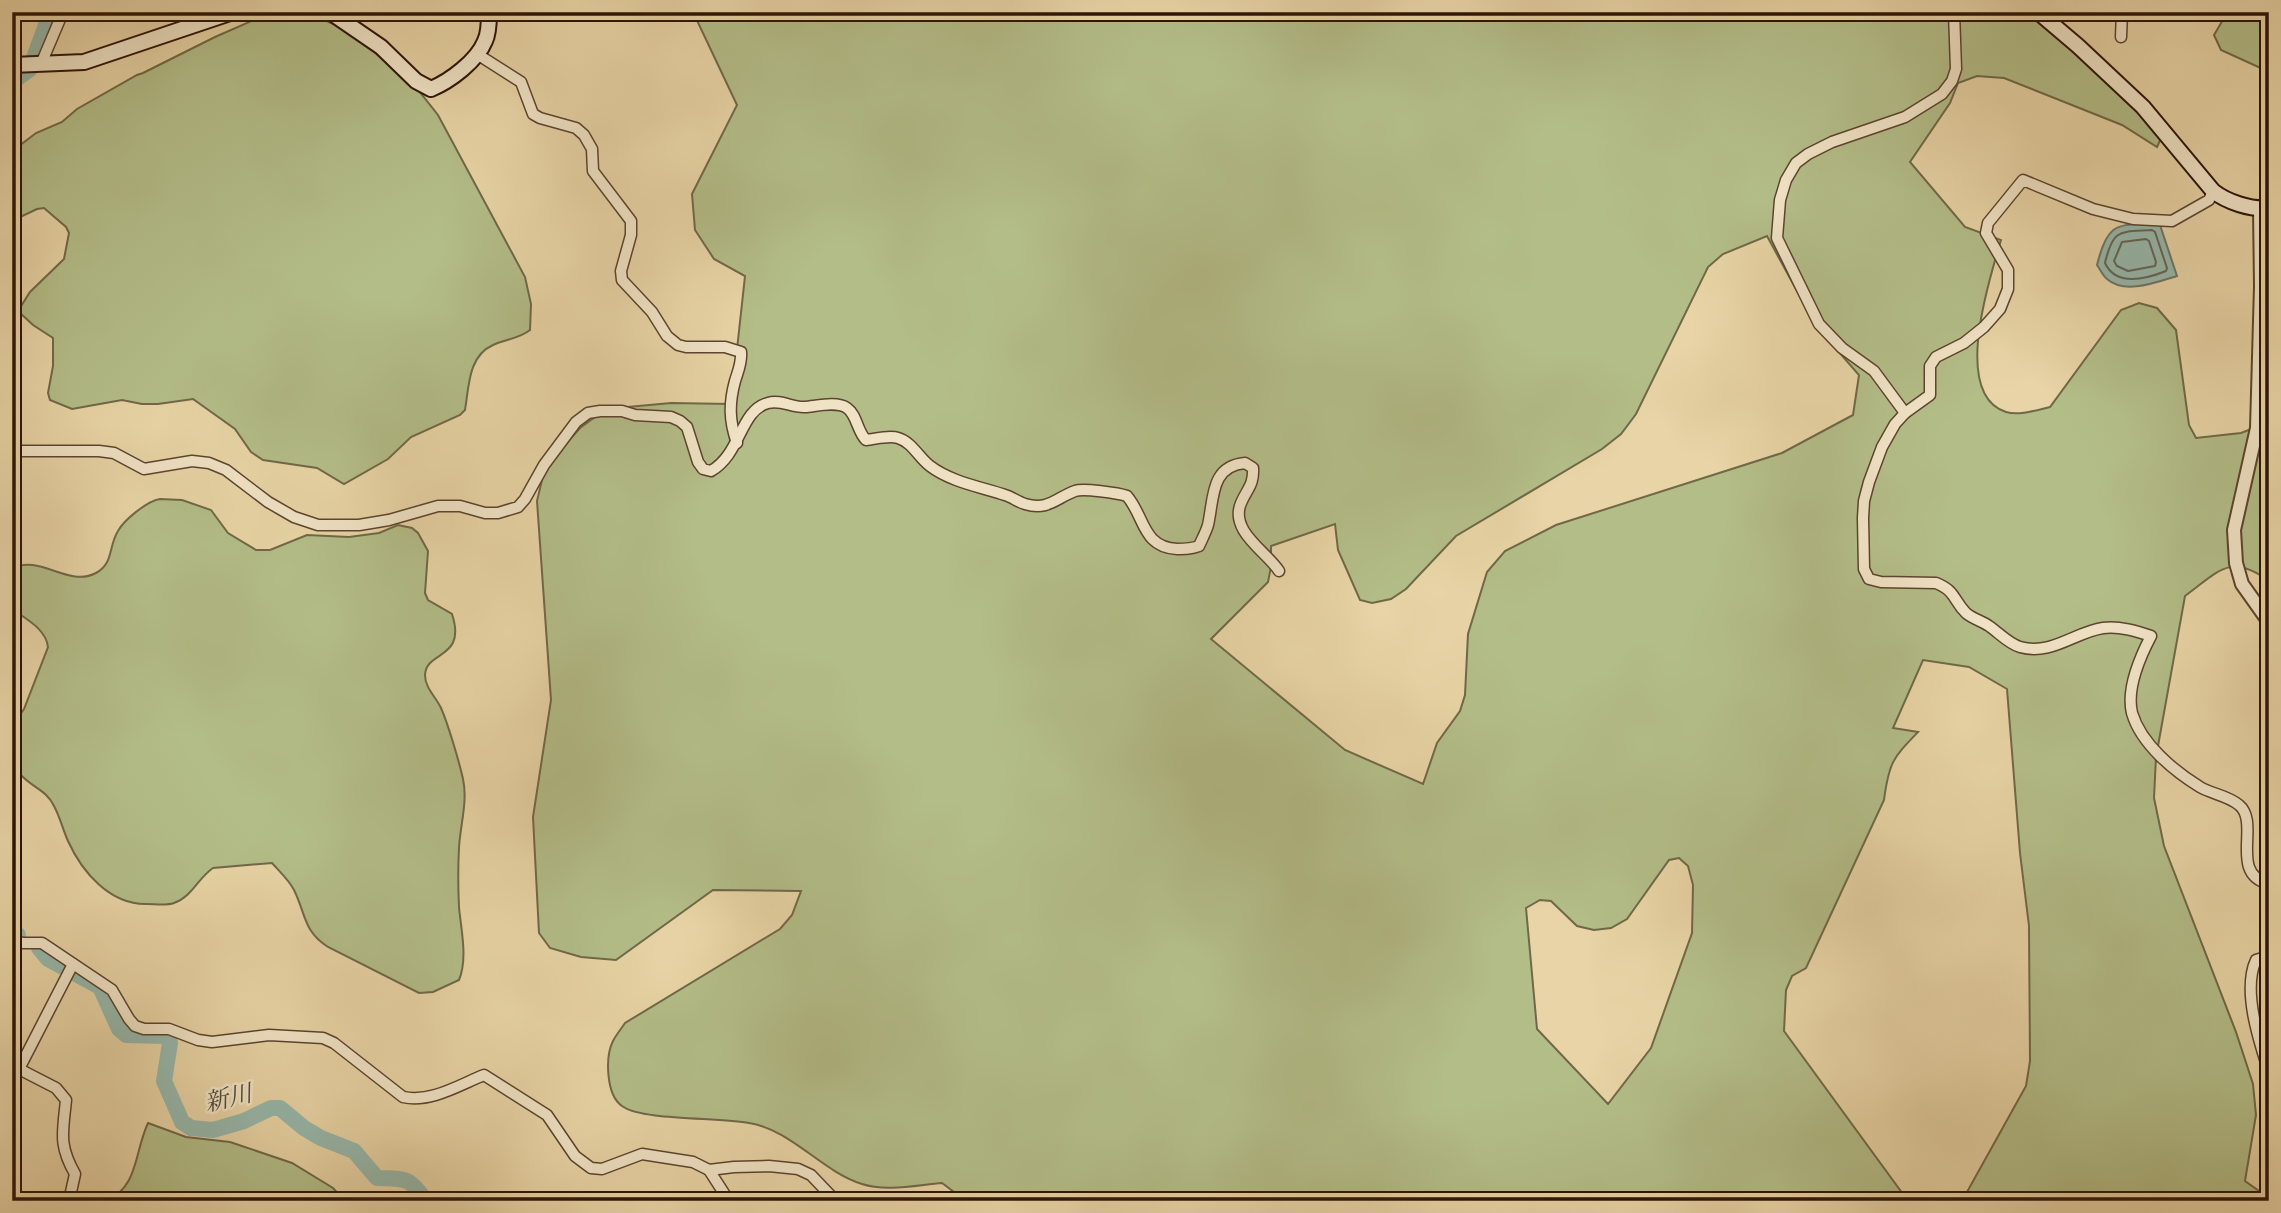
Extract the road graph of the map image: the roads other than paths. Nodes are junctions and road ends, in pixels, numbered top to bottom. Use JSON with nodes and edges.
{"nodes":[{"id":1,"x":63,"y":12,"type":"edge"},
{"id":2,"x":233,"y":12,"type":"edge"},
{"id":3,"x":330,"y":12,"type":"edge"},
{"id":4,"x":489,"y":12,"type":"edge"},
{"id":5,"x":1954,"y":12,"type":"edge"},
{"id":6,"x":2038,"y":12,"type":"edge"},
{"id":7,"x":2122,"y":12,"type":"edge"},
{"id":8,"x":2121,"y":37,"type":"dead end"},
{"id":9,"x":477,"y":54,"type":"junction"},
{"id":10,"x":29,"y":64,"type":"edge"},
{"id":11,"x":2213,"y":191,"type":"junction"},
{"id":12,"x":2264,"y":209,"type":"edge"},
{"id":13,"x":1905,"y":413,"type":"junction"},
{"id":14,"x":737,"y":443,"type":"junction"},
{"id":15,"x":12,"y":451,"type":"edge"},
{"id":16,"x":1279,"y":571,"type":"dead end"},
{"id":17,"x":2269,"y":622,"type":"edge"},
{"id":18,"x":2269,"y":884,"type":"edge"},
{"id":19,"x":12,"y":938,"type":"edge"},
{"id":20,"x":2269,"y":956,"type":"edge"},
{"id":21,"x":70,"y":968,"type":"junction"},
{"id":22,"x":2269,"y":1072,"type":"edge"},
{"id":23,"x":709,"y":1170,"type":"junction"},
{"id":24,"x":69,"y":1201,"type":"edge"},
{"id":25,"x":729,"y":1201,"type":"edge"},
{"id":26,"x":832,"y":1201,"type":"edge"}],
"edges":[{"from":1,"to":10,"type":"street"},
{"from":2,"to":10,"type":"main road"},
{"from":3,"to":9,"type":"main road"},
{"from":4,"to":9,"type":"main road"},
{"from":5,"to":13,"type":"street"},
{"from":6,"to":11,"type":"main road"},
{"from":7,"to":8,"type":"street"},
{"from":9,"to":14,"type":"street"},
{"from":11,"to":12,"type":"main road"},
{"from":11,"to":13,"type":"street"},
{"from":12,"to":17,"type":"street"},
{"from":13,"to":18,"type":"street"},
{"from":14,"to":15,"type":"street"},
{"from":14,"to":16,"type":"street"},
{"from":19,"to":21,"type":"street"},
{"from":20,"to":22,"type":"street"},
{"from":21,"to":23,"type":"street"},
{"from":21,"to":24,"type":"street"},
{"from":23,"to":25,"type":"street"},
{"from":23,"to":26,"type":"street"}]}
